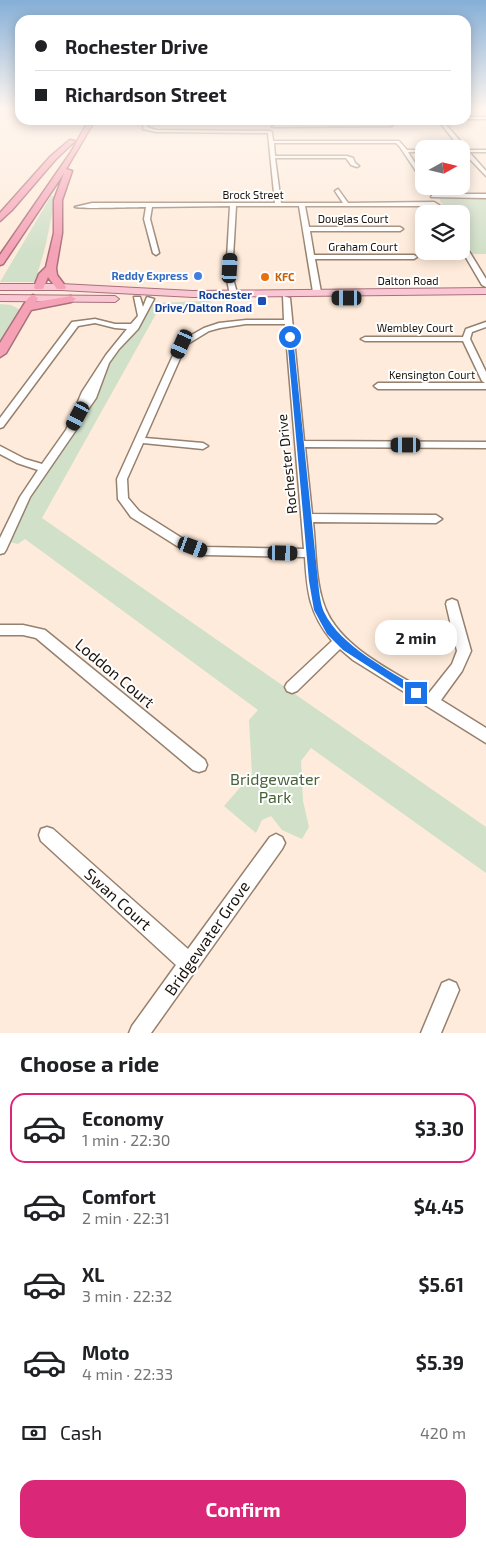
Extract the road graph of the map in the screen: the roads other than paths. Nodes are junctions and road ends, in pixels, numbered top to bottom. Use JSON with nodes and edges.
{"nodes":[{"id":1,"x":55,"y":156,"type":"edge"},
{"id":2,"x":61,"y":156,"type":"edge"},
{"id":3,"x":71,"y":156,"type":"edge"},
{"id":4,"x":73,"y":156,"type":"edge"},
{"id":5,"x":408,"y":156,"type":"edge"},
{"id":6,"x":471,"y":156,"type":"edge"},
{"id":7,"x":274,"y":157,"type":"joint"},
{"id":8,"x":357,"y":166,"type":"dead end"},
{"id":9,"x":415,"y":167,"type":"edge"},
{"id":10,"x":486,"y":174,"type":"edge"},
{"id":11,"x":338,"y":190,"type":"dead end"},
{"id":12,"x":486,"y":196,"type":"edge"},
{"id":13,"x":437,"y":203,"type":"edge"},
{"id":14,"x":149,"y":205,"type":"junction"},
{"id":15,"x":233,"y":205,"type":"junction"},
{"id":16,"x":278,"y":205,"type":"junction"},
{"id":17,"x":302,"y":205,"type":"junction"},
{"id":18,"x":347,"y":205,"type":"junction"},
{"id":19,"x":78,"y":207,"type":"dead end"},
{"id":20,"x":0,"y":218,"type":"edge"},
{"id":21,"x":306,"y":229,"type":"junction"},
{"id":22,"x":400,"y":229,"type":"dead end"},
{"id":23,"x":5,"y":238,"type":"dead end"},
{"id":24,"x":156,"y":253,"type":"dead end"},
{"id":25,"x":414,"y":257,"type":"dead end"},
{"id":26,"x":311,"y":258,"type":"junction"},
{"id":27,"x":470,"y":258,"type":"edge"},
{"id":28,"x":0,"y":262,"type":"edge"},
{"id":29,"x":51,"y":268,"type":"junction"},
{"id":30,"x":486,"y":285,"type":"edge"},
{"id":31,"x":0,"y":287,"type":"edge"},
{"id":32,"x":39,"y":287,"type":"junction"},
{"id":33,"x":61,"y":287,"type":"junction"},
{"id":34,"x":317,"y":292,"type":"junction"},
{"id":35,"x":486,"y":292,"type":"edge"},
{"id":36,"x":229,"y":295,"type":"junction"},
{"id":37,"x":0,"y":298,"type":"edge"},
{"id":38,"x":286,"y":298,"type":"junction"},
{"id":39,"x":486,"y":298,"type":"edge"},
{"id":40,"x":71,"y":299,"type":"joint"},
{"id":41,"x":137,"y":299,"type":"junction"},
{"id":42,"x":150,"y":299,"type":"junction"},
{"id":43,"x":30,"y":303,"type":"junction"},
{"id":44,"x":141,"y":315,"type":"junction"},
{"id":45,"x":288,"y":322,"type":"junction"},
{"id":46,"x":486,"y":324,"type":"edge"},
{"id":47,"x":134,"y":327,"type":"junction"},
{"id":48,"x":365,"y":339,"type":"dead end"},
{"id":49,"x":466,"y":339,"type":"junction"},
{"id":50,"x":0,"y":353,"type":"edge"},
{"id":51,"x":486,"y":381,"type":"edge"},
{"id":52,"x":378,"y":386,"type":"dead end"},
{"id":53,"x":486,"y":386,"type":"edge"},
{"id":54,"x":0,"y":425,"type":"edge"},
{"id":55,"x":140,"y":440,"type":"junction"},
{"id":56,"x":300,"y":444,"type":"junction"},
{"id":57,"x":486,"y":445,"type":"edge"},
{"id":58,"x":203,"y":446,"type":"dead end"},
{"id":59,"x":0,"y":449,"type":"edge"},
{"id":60,"x":44,"y":468,"type":"junction"},
{"id":61,"x":308,"y":518,"type":"junction"},
{"id":62,"x":436,"y":519,"type":"dead end"},
{"id":63,"x":0,"y":550,"type":"edge"},
{"id":64,"x":310,"y":553,"type":"junction"},
{"id":65,"x":452,"y":604,"type":"dead end"},
{"id":66,"x":0,"y":630,"type":"edge"},
{"id":67,"x":341,"y":642,"type":"junction"},
{"id":68,"x":292,"y":688,"type":"dead end"},
{"id":69,"x":431,"y":702,"type":"junction"},
{"id":70,"x":486,"y":736,"type":"edge"},
{"id":71,"x":199,"y":765,"type":"dead end"},
{"id":72,"x":47,"y":835,"type":"dead end"},
{"id":73,"x":276,"y":843,"type":"dead end"},
{"id":74,"x":189,"y":963,"type":"junction"},
{"id":75,"x":449,"y":990,"type":"dead end"},
{"id":76,"x":139,"y":1033,"type":"edge"},
{"id":77,"x":431,"y":1033,"type":"edge"}],
"edges":[{"from":1,"to":20,"type":"highway"},
{"from":2,"to":23,"type":"highway"},
{"from":3,"to":28,"type":"highway"},
{"from":4,"to":29,"type":"highway"},
{"from":5,"to":9,"type":"street"},
{"from":6,"to":10,"type":"street"},
{"from":7,"to":8,"type":"street"},
{"from":7,"to":16,"type":"street"},
{"from":11,"to":18,"type":"street"},
{"from":12,"to":13,"type":"street","name":"Brock Street"},
{"from":13,"to":18,"type":"street","name":"Brock Street"},
{"from":14,"to":15,"type":"street","name":"Brock Street"},
{"from":14,"to":19,"type":"street","name":"Brock Street"},
{"from":14,"to":24,"type":"street"},
{"from":15,"to":16,"type":"street","name":"Brock Street"},
{"from":15,"to":36,"type":"street"},
{"from":16,"to":17,"type":"street","name":"Brock Street"},
{"from":17,"to":18,"type":"street","name":"Brock Street"},
{"from":17,"to":21,"type":"street"},
{"from":21,"to":22,"type":"street","name":"Douglas Court"},
{"from":21,"to":26,"type":"street"},
{"from":25,"to":26,"type":"street","name":"Graham Court"},
{"from":26,"to":34,"type":"street"},
{"from":27,"to":30,"type":"street"},
{"from":29,"to":32,"type":"highway"},
{"from":29,"to":33,"type":"highway"},
{"from":31,"to":32,"type":"main road","name":"Dalton Road"},
{"from":32,"to":33,"type":"main road","name":"Dalton Road"},
{"from":32,"to":43,"type":"main road"},
{"from":33,"to":36,"type":"main road","name":"Dalton Road"},
{"from":34,"to":35,"type":"main road","name":"Dalton Road"},
{"from":34,"to":36,"type":"main road","name":"Dalton Road"},
{"from":36,"to":38,"type":"main road","name":"Dalton Road"},
{"from":36,"to":42,"type":"main road","name":"Dalton Road"},
{"from":37,"to":43,"type":"main road"},
{"from":38,"to":39,"type":"main road","name":"Dalton Road"},
{"from":38,"to":45,"type":"street","name":"Rochester Drive"},
{"from":40,"to":41,"type":"main road","name":"Dalton Road"},
{"from":40,"to":43,"type":"highway"},
{"from":41,"to":42,"type":"main road","name":"Dalton Road"},
{"from":41,"to":44,"type":"street"},
{"from":42,"to":44,"type":"street"},
{"from":43,"to":50,"type":"highway"},
{"from":44,"to":47,"type":"street"},
{"from":45,"to":55,"type":"street"},
{"from":45,"to":56,"type":"street","name":"Rochester Drive"},
{"from":46,"to":49,"type":"street"},
{"from":47,"to":54,"type":"street"},
{"from":47,"to":60,"type":"street"},
{"from":48,"to":49,"type":"street","name":"Wembley Court"},
{"from":49,"to":51,"type":"street"},
{"from":52,"to":53,"type":"street","name":"Kensington Court"},
{"from":55,"to":58,"type":"street"},
{"from":55,"to":64,"type":"street"},
{"from":56,"to":57,"type":"street"},
{"from":56,"to":61,"type":"street","name":"Rochester Drive"},
{"from":59,"to":60,"type":"street"},
{"from":60,"to":63,"type":"street"},
{"from":61,"to":62,"type":"street"},
{"from":61,"to":64,"type":"street","name":"Rochester Drive"},
{"from":64,"to":67,"type":"street","name":"Rochester Drive"},
{"from":65,"to":69,"type":"street"},
{"from":66,"to":71,"type":"street","name":"Loddon Court"},
{"from":67,"to":68,"type":"street"},
{"from":67,"to":69,"type":"street","name":"Rochester Drive"},
{"from":69,"to":70,"type":"street","name":"Rochester Drive"},
{"from":72,"to":74,"type":"street","name":"Swan Court"},
{"from":73,"to":74,"type":"street","name":"Bridgewater Grove"},
{"from":74,"to":76,"type":"street","name":"Bridgewater Grove"},
{"from":75,"to":77,"type":"street"}]}
